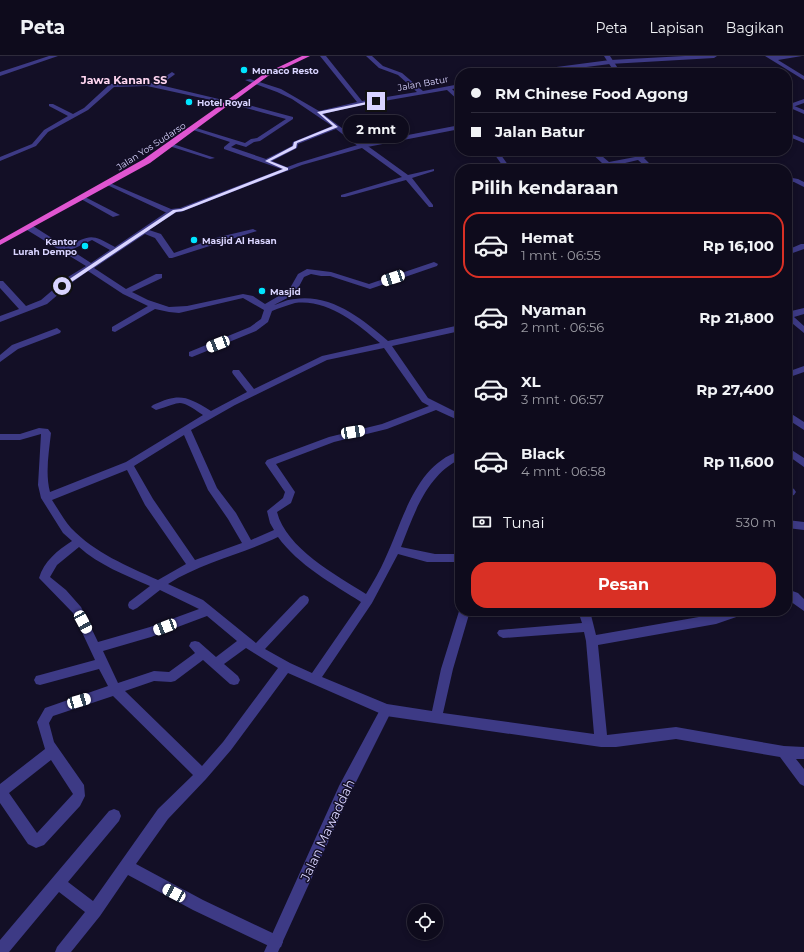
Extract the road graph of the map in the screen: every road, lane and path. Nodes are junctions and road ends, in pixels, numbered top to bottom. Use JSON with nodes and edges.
{"nodes":[{"id":1,"x":55,"y":56,"type":"edge"},
{"id":2,"x":294,"y":56,"type":"edge"},
{"id":3,"x":307,"y":56,"type":"edge"},
{"id":4,"x":323,"y":56,"type":"edge"},
{"id":5,"x":369,"y":56,"type":"edge"},
{"id":6,"x":607,"y":56,"type":"edge"},
{"id":7,"x":714,"y":56,"type":"edge"},
{"id":8,"x":799,"y":56,"type":"edge"},
{"id":9,"x":770,"y":57,"type":"edge"},
{"id":10,"x":610,"y":62,"type":"junction"},
{"id":11,"x":564,"y":68,"type":"edge"},
{"id":12,"x":614,"y":68,"type":"edge"},
{"id":13,"x":788,"y":68,"type":"edge"},
{"id":14,"x":792,"y":71,"type":"edge"},
{"id":15,"x":0,"y":74,"type":"edge"},
{"id":16,"x":172,"y":74,"type":"dead end"},
{"id":17,"x":804,"y":78,"type":"edge"},
{"id":18,"x":248,"y":80,"type":"junction"},
{"id":19,"x":257,"y":82,"type":"junction"},
{"id":20,"x":156,"y":85,"type":"junction"},
{"id":21,"x":455,"y":87,"type":"edge"},
{"id":22,"x":448,"y":88,"type":"junction"},
{"id":23,"x":422,"y":93,"type":"junction"},
{"id":24,"x":455,"y":95,"type":"edge"},
{"id":25,"x":220,"y":100,"type":"junction"},
{"id":26,"x":804,"y":101,"type":"edge"},
{"id":27,"x":230,"y":102,"type":"junction"},
{"id":28,"x":361,"y":104,"type":"junction"},
{"id":29,"x":51,"y":105,"type":"dead end"},
{"id":30,"x":792,"y":105,"type":"edge"},
{"id":31,"x":792,"y":108,"type":"edge"},
{"id":32,"x":804,"y":112,"type":"edge"},
{"id":33,"x":319,"y":113,"type":"junction"},
{"id":34,"x":72,"y":116,"type":"junction"},
{"id":35,"x":336,"y":127,"type":"junction"},
{"id":36,"x":455,"y":128,"type":"edge"},
{"id":37,"x":193,"y":130,"type":"junction"},
{"id":38,"x":792,"y":136,"type":"edge"},
{"id":39,"x":804,"y":141,"type":"edge"},
{"id":40,"x":234,"y":142,"type":"junction"},
{"id":41,"x":171,"y":146,"type":"junction"},
{"id":42,"x":362,"y":146,"type":"junction"},
{"id":43,"x":598,"y":156,"type":"edge"},
{"id":44,"x":638,"y":156,"type":"edge"},
{"id":45,"x":644,"y":156,"type":"edge"},
{"id":46,"x":212,"y":158,"type":"dead end"},
{"id":47,"x":640,"y":158,"type":"junction"},
{"id":48,"x":0,"y":159,"type":"edge"},
{"id":49,"x":267,"y":161,"type":"junction"},
{"id":50,"x":607,"y":164,"type":"edge"},
{"id":51,"x":613,"y":164,"type":"edge"},
{"id":52,"x":647,"y":164,"type":"edge"},
{"id":53,"x":287,"y":169,"type":"junction"},
{"id":54,"x":432,"y":170,"type":"dead end"},
{"id":55,"x":406,"y":176,"type":"junction"},
{"id":56,"x":792,"y":180,"type":"edge"},
{"id":57,"x":104,"y":182,"type":"junction"},
{"id":58,"x":804,"y":185,"type":"edge"},
{"id":59,"x":343,"y":196,"type":"dead end"},
{"id":60,"x":83,"y":198,"type":"junction"},
{"id":61,"x":431,"y":206,"type":"dead end"},
{"id":62,"x":174,"y":211,"type":"junction"},
{"id":63,"x":116,"y":215,"type":"dead end"},
{"id":64,"x":30,"y":228,"type":"junction"},
{"id":65,"x":144,"y":231,"type":"junction"},
{"id":66,"x":253,"y":231,"type":"dead end"},
{"id":67,"x":0,"y":237,"type":"edge"},
{"id":68,"x":0,"y":243,"type":"edge"},
{"id":69,"x":804,"y":246,"type":"edge"},
{"id":70,"x":65,"y":250,"type":"junction"},
{"id":71,"x":116,"y":250,"type":"junction"},
{"id":72,"x":792,"y":251,"type":"edge"},
{"id":73,"x":434,"y":264,"type":"dead end"},
{"id":74,"x":90,"y":267,"type":"junction"},
{"id":75,"x":159,"y":276,"type":"dead end"},
{"id":76,"x":0,"y":283,"type":"edge"},
{"id":77,"x":126,"y":292,"type":"junction"},
{"id":78,"x":155,"y":306,"type":"junction"},
{"id":79,"x":264,"y":307,"type":"junction"},
{"id":80,"x":25,"y":310,"type":"junction"},
{"id":81,"x":804,"y":311,"type":"edge"},
{"id":82,"x":792,"y":315,"type":"edge"},
{"id":83,"x":0,"y":319,"type":"edge"},
{"id":84,"x":792,"y":320,"type":"edge"},
{"id":85,"x":116,"y":329,"type":"dead end"},
{"id":86,"x":455,"y":329,"type":"edge"},
{"id":87,"x":804,"y":330,"type":"edge"},
{"id":88,"x":57,"y":331,"type":"dead end"},
{"id":89,"x":386,"y":344,"type":"junction"},
{"id":90,"x":192,"y":354,"type":"dead end"},
{"id":91,"x":0,"y":359,"type":"edge"},
{"id":92,"x":804,"y":369,"type":"edge"},
{"id":93,"x":236,"y":372,"type":"dead end"},
{"id":94,"x":792,"y":373,"type":"edge"},
{"id":95,"x":253,"y":393,"type":"junction"},
{"id":96,"x":437,"y":406,"type":"junction"},
{"id":97,"x":156,"y":408,"type":"dead end"},
{"id":98,"x":210,"y":415,"type":"junction"},
{"id":99,"x":455,"y":415,"type":"edge"},
{"id":100,"x":792,"y":418,"type":"edge"},
{"id":101,"x":804,"y":426,"type":"edge"},
{"id":102,"x":186,"y":429,"type":"junction"},
{"id":103,"x":0,"y":437,"type":"edge"},
{"id":104,"x":792,"y":454,"type":"edge"},
{"id":105,"x":455,"y":458,"type":"edge"},
{"id":106,"x":804,"y":463,"type":"edge"},
{"id":107,"x":129,"y":464,"type":"junction"},
{"id":108,"x":46,"y":498,"type":"junction"},
{"id":109,"x":792,"y":525,"type":"edge"},
{"id":110,"x":804,"y":526,"type":"edge"},
{"id":111,"x":279,"y":532,"type":"junction"},
{"id":112,"x":79,"y":541,"type":"junction"},
{"id":113,"x":249,"y":546,"type":"junction"},
{"id":114,"x":395,"y":549,"type":"junction"},
{"id":115,"x":455,"y":559,"type":"edge"},
{"id":116,"x":193,"y":565,"type":"junction"},
{"id":117,"x":157,"y":585,"type":"junction"},
{"id":118,"x":792,"y":595,"type":"edge"},
{"id":119,"x":304,"y":600,"type":"dead end"},
{"id":120,"x":367,"y":600,"type":"junction"},
{"id":121,"x":132,"y":605,"type":"dead end"},
{"id":122,"x":804,"y":606,"type":"edge"},
{"id":123,"x":209,"y":610,"type":"junction"},
{"id":124,"x":463,"y":616,"type":"edge"},
{"id":125,"x":586,"y":616,"type":"edge"},
{"id":126,"x":725,"y":616,"type":"edge"},
{"id":127,"x":589,"y":627,"type":"junction"},
{"id":128,"x":503,"y":633,"type":"dead end"},
{"id":129,"x":246,"y":641,"type":"junction"},
{"id":130,"x":592,"y":641,"type":"junction"},
{"id":131,"x":96,"y":648,"type":"junction"},
{"id":132,"x":257,"y":650,"type":"junction"},
{"id":133,"x":102,"y":662,"type":"junction"},
{"id":134,"x":216,"y":664,"type":"junction"},
{"id":135,"x":286,"y":667,"type":"junction"},
{"id":136,"x":40,"y":680,"type":"dead end"},
{"id":137,"x":234,"y":680,"type":"dead end"},
{"id":138,"x":314,"y":680,"type":"junction"},
{"id":139,"x":116,"y":691,"type":"junction"},
{"id":140,"x":386,"y":710,"type":"junction"},
{"id":141,"x":436,"y":718,"type":"junction"},
{"id":142,"x":601,"y":741,"type":"junction"},
{"id":143,"x":52,"y":751,"type":"junction"},
{"id":144,"x":784,"y":752,"type":"junction"},
{"id":145,"x":804,"y":753,"type":"edge"},
{"id":146,"x":202,"y":775,"type":"junction"},
{"id":147,"x":804,"y":780,"type":"edge"},
{"id":148,"x":0,"y":792,"type":"edge"},
{"id":149,"x":114,"y":816,"type":"dead end"},
{"id":150,"x":127,"y":867,"type":"junction"},
{"id":151,"x":58,"y":883,"type":"junction"},
{"id":152,"x":95,"y":911,"type":"junction"},
{"id":153,"x":273,"y":947,"type":"edge"},
{"id":154,"x":0,"y":952,"type":"edge"},
{"id":155,"x":62,"y":952,"type":"edge"}],
"edges":[{"from":1,"to":15,"type":"street"},
{"from":2,"to":18,"type":"highway","name":"Jalan Yos Sudarso"},
{"from":3,"to":19,"type":"highway","name":"Jalan Yos Sudarso"},
{"from":4,"to":28,"type":"street"},
{"from":5,"to":23,"type":"street"},
{"from":6,"to":10,"type":"street"},
{"from":7,"to":10,"type":"street"},
{"from":8,"to":9,"type":"street"},
{"from":9,"to":13,"type":"street"},
{"from":10,"to":11,"type":"street"},
{"from":10,"to":12,"type":"street"},
{"from":14,"to":17,"type":"street"},
{"from":16,"to":20,"type":"street"},
{"from":18,"to":19,"type":"street"},
{"from":18,"to":25,"type":"highway","name":"Jalan Yos Sudarso"},
{"from":19,"to":27,"type":"highway","name":"Jalan Yos Sudarso"},
{"from":19,"to":33,"type":"street"},
{"from":20,"to":25,"type":"street"},
{"from":20,"to":34,"type":"street"},
{"from":21,"to":22,"type":"street","name":"Jalan Batur"},
{"from":22,"to":23,"type":"street","name":"Jalan Batur"},
{"from":22,"to":24,"type":"street"},
{"from":23,"to":28,"type":"street","name":"Jalan Batur"},
{"from":25,"to":57,"type":"highway","name":"Jalan Yos Sudarso"},
{"from":26,"to":30,"type":"street"},
{"from":27,"to":37,"type":"highway","name":"Jalan Yos Sudarso"},
{"from":27,"to":40,"type":"street"},
{"from":28,"to":33,"type":"street","name":"Jalan Batur"},
{"from":29,"to":34,"type":"street"},
{"from":31,"to":32,"type":"street"},
{"from":33,"to":35,"type":"street"},
{"from":34,"to":48,"type":"street"},
{"from":35,"to":42,"type":"street"},
{"from":35,"to":49,"type":"street"},
{"from":36,"to":42,"type":"street"},
{"from":37,"to":40,"type":"street"},
{"from":37,"to":41,"type":"highway","name":"Jalan Yos Sudarso"},
{"from":38,"to":39,"type":"street"},
{"from":40,"to":49,"type":"street"},
{"from":41,"to":46,"type":"street"},
{"from":41,"to":57,"type":"highway","name":"Jalan Yos Sudarso"},
{"from":42,"to":53,"type":"street"},
{"from":42,"to":55,"type":"street"},
{"from":43,"to":50,"type":"street"},
{"from":44,"to":47,"type":"street"},
{"from":45,"to":47,"type":"street"},
{"from":47,"to":51,"type":"street"},
{"from":47,"to":52,"type":"street"},
{"from":49,"to":53,"type":"street"},
{"from":53,"to":62,"type":"street"},
{"from":54,"to":55,"type":"street"},
{"from":55,"to":59,"type":"street"},
{"from":55,"to":61,"type":"street"},
{"from":56,"to":58,"type":"street"},
{"from":57,"to":60,"type":"highway","name":"Jalan Yos Sudarso"},
{"from":57,"to":62,"type":"street"},
{"from":57,"to":67,"type":"highway","name":"Jalan Yos Sudarso"},
{"from":60,"to":63,"type":"street"},
{"from":60,"to":64,"type":"highway","name":"Jalan Yos Sudarso"},
{"from":62,"to":65,"type":"street"},
{"from":64,"to":68,"type":"highway","name":"Jalan Yos Sudarso"},
{"from":64,"to":70,"type":"street"},
{"from":65,"to":66,"type":"street"},
{"from":65,"to":71,"type":"street"},
{"from":69,"to":72,"type":"street"},
{"from":70,"to":71,"type":"street"},
{"from":70,"to":74,"type":"street"},
{"from":71,"to":74,"type":"street"},
{"from":73,"to":79,"type":"street"},
{"from":74,"to":77,"type":"street"},
{"from":74,"to":80,"type":"street"},
{"from":75,"to":77,"type":"street"},
{"from":76,"to":80,"type":"street"},
{"from":77,"to":78,"type":"street"},
{"from":78,"to":79,"type":"street"},
{"from":78,"to":85,"type":"street"},
{"from":79,"to":89,"type":"street"},
{"from":79,"to":90,"type":"street"},
{"from":80,"to":83,"type":"street"},
{"from":81,"to":82,"type":"street"},
{"from":84,"to":87,"type":"street"},
{"from":86,"to":89,"type":"street"},
{"from":88,"to":91,"type":"street"},
{"from":89,"to":95,"type":"street"},
{"from":89,"to":96,"type":"street"},
{"from":92,"to":94,"type":"street"},
{"from":93,"to":95,"type":"street"},
{"from":95,"to":98,"type":"street"},
{"from":96,"to":99,"type":"street"},
{"from":96,"to":111,"type":"street"},
{"from":97,"to":98,"type":"street"},
{"from":98,"to":102,"type":"street"},
{"from":100,"to":101,"type":"street"},
{"from":102,"to":107,"type":"street"},
{"from":102,"to":113,"type":"street"},
{"from":103,"to":108,"type":"street"},
{"from":104,"to":106,"type":"street"},
{"from":105,"to":114,"type":"street"},
{"from":107,"to":108,"type":"street"},
{"from":107,"to":116,"type":"street"},
{"from":108,"to":112,"type":"street"},
{"from":109,"to":110,"type":"street"},
{"from":111,"to":113,"type":"street"},
{"from":111,"to":120,"type":"street"},
{"from":112,"to":117,"type":"street"},
{"from":112,"to":131,"type":"street"},
{"from":113,"to":116,"type":"street"},
{"from":114,"to":115,"type":"street"},
{"from":114,"to":120,"type":"street"},
{"from":116,"to":117,"type":"street"},
{"from":117,"to":121,"type":"street"},
{"from":117,"to":123,"type":"street"},
{"from":118,"to":122,"type":"street"},
{"from":119,"to":132,"type":"street"},
{"from":120,"to":138,"type":"street"},
{"from":123,"to":129,"type":"street"},
{"from":123,"to":131,"type":"street"},
{"from":124,"to":141,"type":"street"},
{"from":125,"to":127,"type":"street"},
{"from":126,"to":130,"type":"street"},
{"from":127,"to":128,"type":"street"},
{"from":127,"to":130,"type":"street"},
{"from":129,"to":132,"type":"street"},
{"from":129,"to":134,"type":"street"},
{"from":130,"to":142,"type":"street"},
{"from":131,"to":133,"type":"street"},
{"from":132,"to":135,"type":"street"},
{"from":133,"to":136,"type":"street"},
{"from":133,"to":139,"type":"street"},
{"from":134,"to":137,"type":"street"},
{"from":134,"to":139,"type":"street"},
{"from":135,"to":138,"type":"street"},
{"from":135,"to":146,"type":"street"},
{"from":138,"to":140,"type":"street"},
{"from":139,"to":143,"type":"street"},
{"from":139,"to":146,"type":"street"},
{"from":140,"to":141,"type":"street"},
{"from":140,"to":153,"type":"street","name":"Jalan Mawaddah"},
{"from":141,"to":142,"type":"street"},
{"from":142,"to":144,"type":"street"},
{"from":143,"to":148,"type":"street"},
{"from":143,"to":148,"type":"street"},
{"from":144,"to":145,"type":"street"},
{"from":144,"to":147,"type":"street"},
{"from":146,"to":150,"type":"street"},
{"from":149,"to":151,"type":"street"},
{"from":150,"to":152,"type":"street"},
{"from":150,"to":153,"type":"street"},
{"from":151,"to":152,"type":"street"},
{"from":151,"to":154,"type":"street"},
{"from":152,"to":155,"type":"street"}]}
